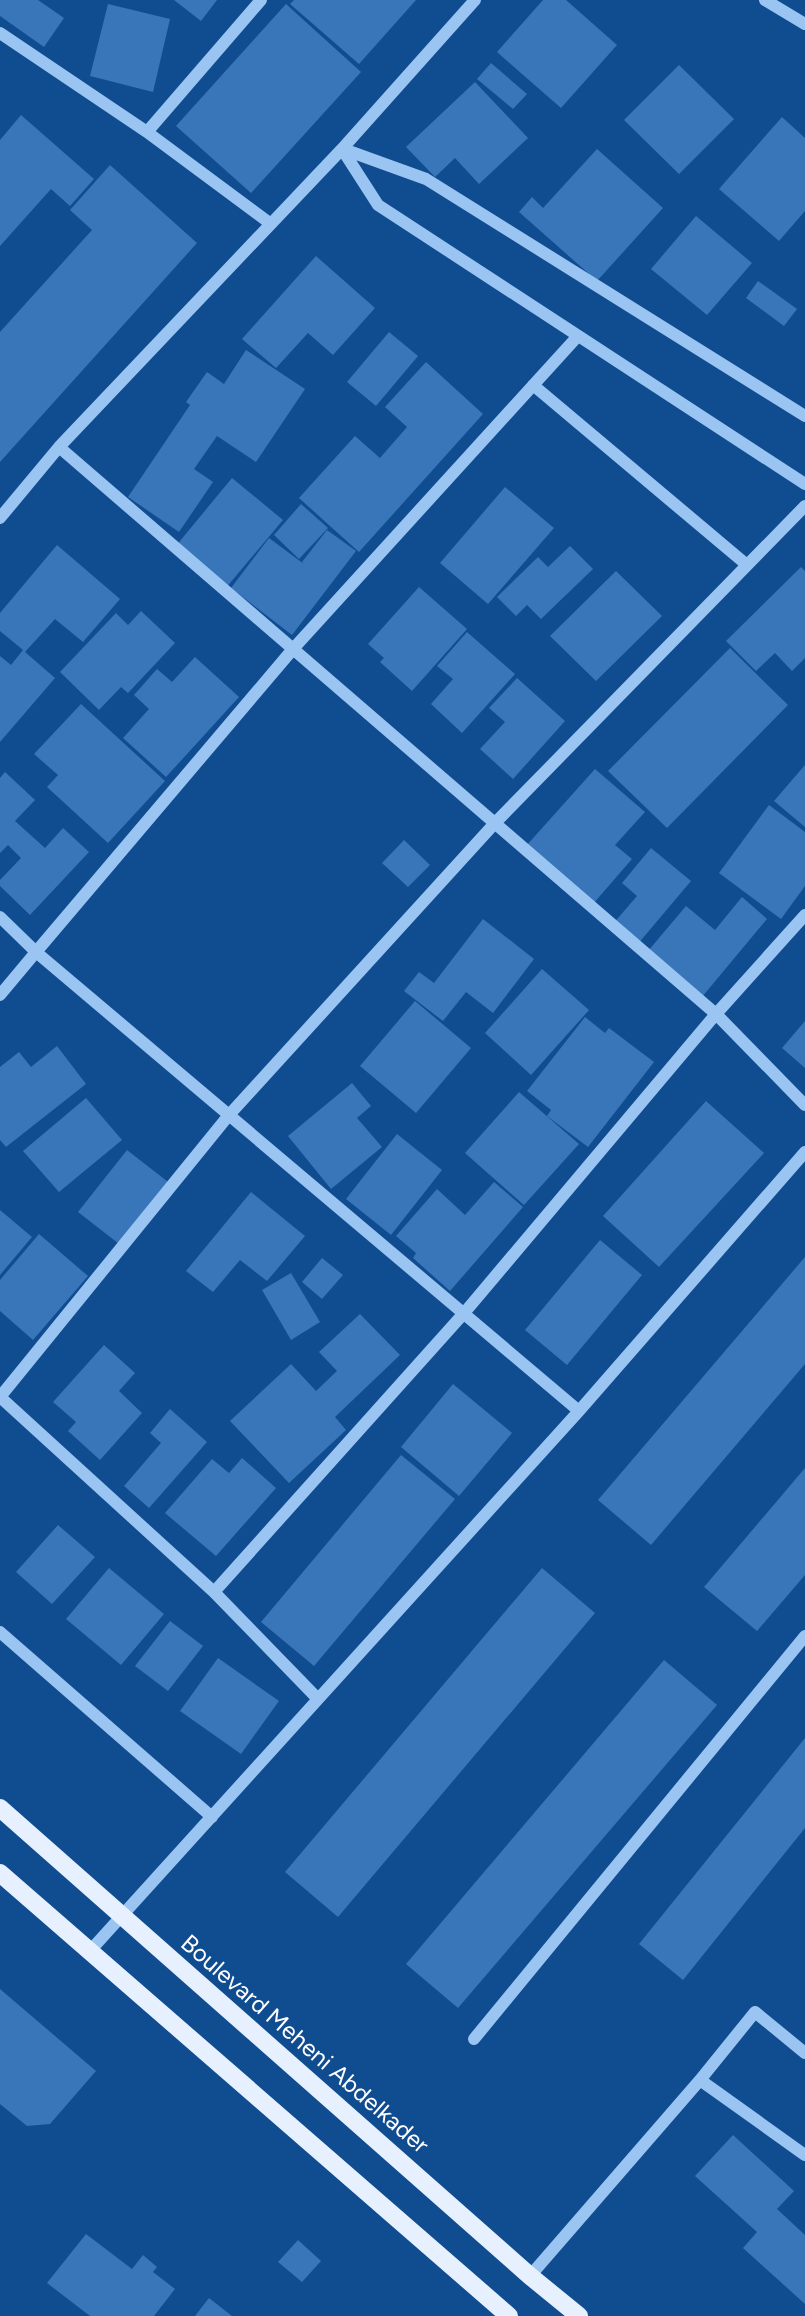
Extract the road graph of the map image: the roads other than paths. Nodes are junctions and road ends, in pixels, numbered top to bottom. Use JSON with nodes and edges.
{"nodes":[{"id":1,"x":261,"y":0,"type":"edge"},
{"id":2,"x":475,"y":0,"type":"edge"},
{"id":3,"x":765,"y":0,"type":"edge"},
{"id":4,"x":805,"y":24,"type":"edge"},
{"id":5,"x":0,"y":33,"type":"edge"},
{"id":6,"x":147,"y":132,"type":"junction"},
{"id":7,"x":342,"y":149,"type":"junction"},
{"id":8,"x":271,"y":224,"type":"junction"},
{"id":9,"x":577,"y":337,"type":"junction"},
{"id":10,"x":533,"y":385,"type":"junction"},
{"id":11,"x":805,"y":416,"type":"edge"},
{"id":12,"x":59,"y":447,"type":"junction"},
{"id":13,"x":805,"y":484,"type":"edge"},
{"id":14,"x":805,"y":506,"type":"edge"},
{"id":15,"x":0,"y":518,"type":"edge"},
{"id":16,"x":747,"y":565,"type":"junction"},
{"id":17,"x":292,"y":649,"type":"junction"},
{"id":18,"x":495,"y":823,"type":"junction"},
{"id":19,"x":805,"y":915,"type":"edge"},
{"id":20,"x":0,"y":917,"type":"edge"},
{"id":21,"x":36,"y":952,"type":"junction"},
{"id":22,"x":0,"y":995,"type":"edge"},
{"id":23,"x":716,"y":1014,"type":"junction"},
{"id":24,"x":805,"y":1105,"type":"edge"},
{"id":25,"x":229,"y":1115,"type":"junction"},
{"id":26,"x":805,"y":1153,"type":"edge"},
{"id":27,"x":465,"y":1312,"type":"junction"},
{"id":28,"x":0,"y":1397,"type":"edge"},
{"id":29,"x":579,"y":1411,"type":"junction"},
{"id":30,"x":214,"y":1592,"type":"junction"},
{"id":31,"x":0,"y":1632,"type":"edge"},
{"id":32,"x":805,"y":1636,"type":"edge"},
{"id":33,"x":318,"y":1699,"type":"junction"},
{"id":34,"x":0,"y":1808,"type":"edge"},
{"id":35,"x":212,"y":1817,"type":"junction"},
{"id":36,"x":0,"y":1873,"type":"edge"},
{"id":37,"x":122,"y":1916,"type":"junction"},
{"id":38,"x":89,"y":1952,"type":"junction"},
{"id":39,"x":474,"y":2039,"type":"dead end"},
{"id":40,"x":805,"y":2053,"type":"edge"},
{"id":41,"x":700,"y":2080,"type":"junction"},
{"id":42,"x":805,"y":2155,"type":"edge"},
{"id":43,"x":530,"y":2276,"type":"junction"},
{"id":44,"x":509,"y":2316,"type":"edge"},
{"id":45,"x":579,"y":2316,"type":"edge"}],
"edges":[{"from":1,"to":6,"type":"street"},
{"from":2,"to":7,"type":"street"},
{"from":3,"to":4,"type":"street"},
{"from":5,"to":6,"type":"street"},
{"from":6,"to":8,"type":"street"},
{"from":7,"to":8,"type":"street"},
{"from":7,"to":9,"type":"street"},
{"from":7,"to":11,"type":"street"},
{"from":8,"to":12,"type":"street"},
{"from":9,"to":10,"type":"street"},
{"from":9,"to":13,"type":"street"},
{"from":10,"to":16,"type":"street"},
{"from":10,"to":17,"type":"street"},
{"from":12,"to":15,"type":"street"},
{"from":12,"to":17,"type":"street"},
{"from":14,"to":16,"type":"street"},
{"from":16,"to":18,"type":"street"},
{"from":17,"to":18,"type":"street"},
{"from":17,"to":21,"type":"street"},
{"from":18,"to":23,"type":"street"},
{"from":18,"to":25,"type":"street"},
{"from":19,"to":23,"type":"street"},
{"from":20,"to":21,"type":"street"},
{"from":21,"to":22,"type":"street"},
{"from":21,"to":25,"type":"street"},
{"from":23,"to":24,"type":"street"},
{"from":23,"to":27,"type":"street"},
{"from":25,"to":27,"type":"street"},
{"from":25,"to":28,"type":"street"},
{"from":26,"to":29,"type":"street"},
{"from":27,"to":29,"type":"street"},
{"from":27,"to":30,"type":"street"},
{"from":28,"to":30,"type":"street"},
{"from":29,"to":33,"type":"street"},
{"from":30,"to":33,"type":"street"},
{"from":31,"to":35,"type":"street"},
{"from":32,"to":39,"type":"street"},
{"from":33,"to":35,"type":"street"},
{"from":34,"to":37,"type":"main road","name":"Boulevard Meheni Abdelkader"},
{"from":35,"to":37,"type":"street"},
{"from":36,"to":38,"type":"main road"},
{"from":37,"to":38,"type":"street"},
{"from":37,"to":43,"type":"main road","name":"Boulevard Meheni Abdelkader"},
{"from":38,"to":44,"type":"main road"},
{"from":40,"to":41,"type":"street"},
{"from":41,"to":42,"type":"street"},
{"from":41,"to":43,"type":"street"},
{"from":43,"to":45,"type":"main road","name":"Boulevard Meheni Abdelkader"}]}
